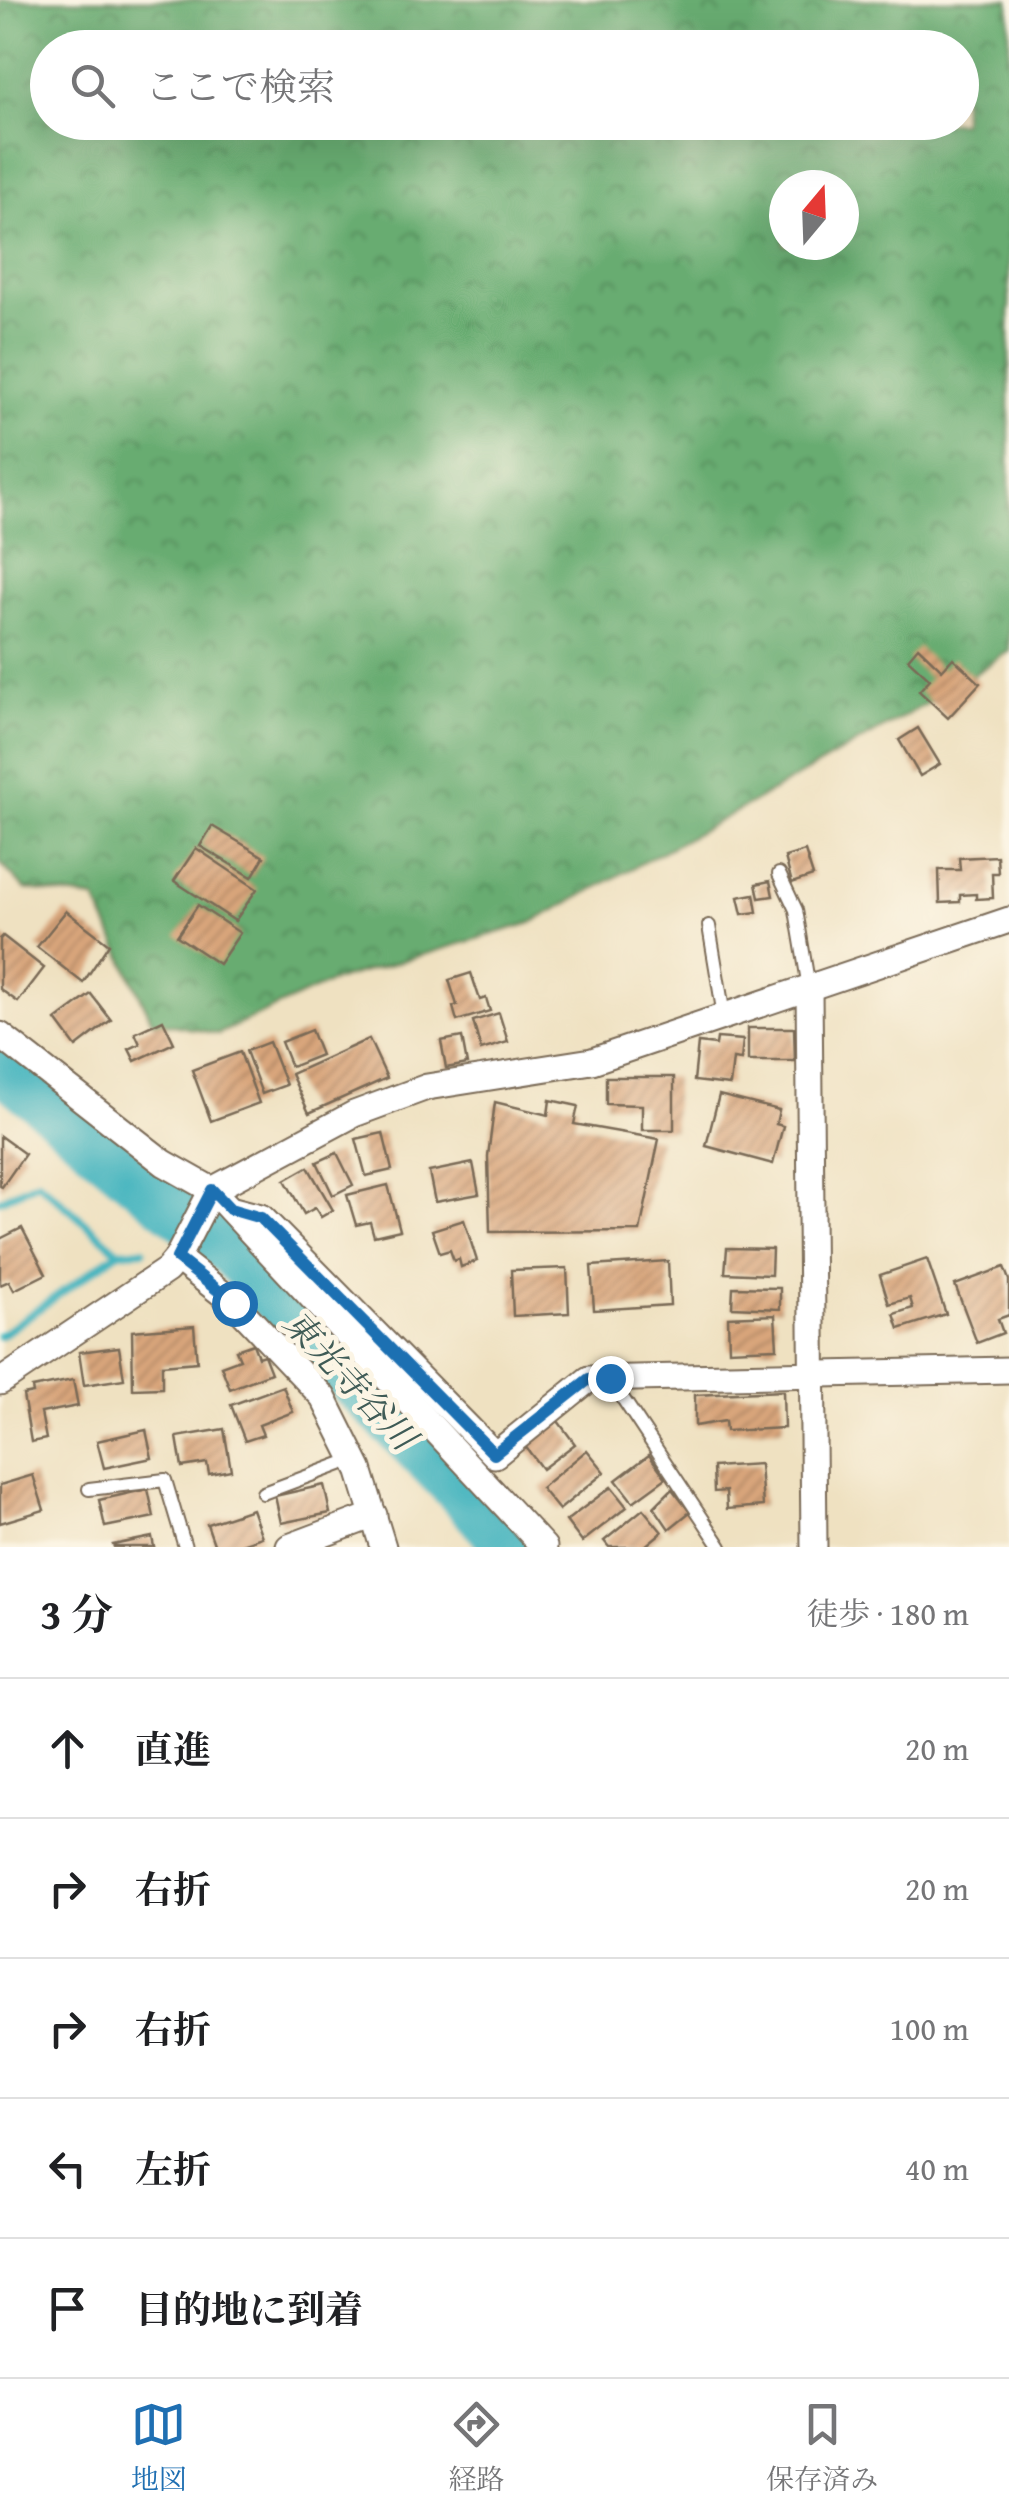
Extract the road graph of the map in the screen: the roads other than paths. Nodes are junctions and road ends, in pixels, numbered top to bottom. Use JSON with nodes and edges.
{"nodes":[{"id":1,"x":779,"y":874,"type":"dead end"},
{"id":2,"x":1009,"y":920,"type":"edge"},
{"id":3,"x":709,"y":926,"type":"dead end"},
{"id":4,"x":809,"y":988,"type":"junction"},
{"id":5,"x":724,"y":1016,"type":"junction"},
{"id":6,"x":0,"y":1034,"type":"edge"},
{"id":7,"x":212,"y":1190,"type":"junction"},
{"id":8,"x":230,"y":1209,"type":"junction"},
{"id":9,"x":177,"y":1258,"type":"junction"},
{"id":10,"x":1009,"y":1370,"type":"edge"},
{"id":11,"x":812,"y":1375,"type":"junction"},
{"id":12,"x":610,"y":1378,"type":"junction"},
{"id":13,"x":0,"y":1382,"type":"edge"},
{"id":14,"x":354,"y":1458,"type":"junction"},
{"id":15,"x":89,"y":1489,"type":"dead end"},
{"id":16,"x":263,"y":1494,"type":"dead end"},
{"id":17,"x":374,"y":1515,"type":"junction"},
{"id":18,"x":184,"y":1547,"type":"edge"},
{"id":19,"x":289,"y":1547,"type":"edge"},
{"id":20,"x":383,"y":1547,"type":"edge"},
{"id":21,"x":544,"y":1547,"type":"edge"},
{"id":22,"x":721,"y":1547,"type":"edge"},
{"id":23,"x":814,"y":1547,"type":"edge"}],
"edges":[{"from":1,"to":4,"type":"lane"},
{"from":2,"to":4,"type":"street"},
{"from":3,"to":5,"type":"lane"},
{"from":4,"to":5,"type":"street"},
{"from":4,"to":11,"type":"street"},
{"from":5,"to":7,"type":"street"},
{"from":6,"to":7,"type":"street"},
{"from":7,"to":8,"type":"street"},
{"from":7,"to":9,"type":"street"},
{"from":8,"to":12,"type":"street"},
{"from":8,"to":21,"type":"street"},
{"from":9,"to":13,"type":"street"},
{"from":9,"to":14,"type":"street"},
{"from":10,"to":11,"type":"street"},
{"from":11,"to":12,"type":"street"},
{"from":11,"to":23,"type":"street"},
{"from":12,"to":22,"type":"lane"},
{"from":14,"to":16,"type":"lane"},
{"from":14,"to":17,"type":"street"},
{"from":15,"to":18,"type":"lane"},
{"from":17,"to":19,"type":"street"},
{"from":17,"to":20,"type":"street"}]}
